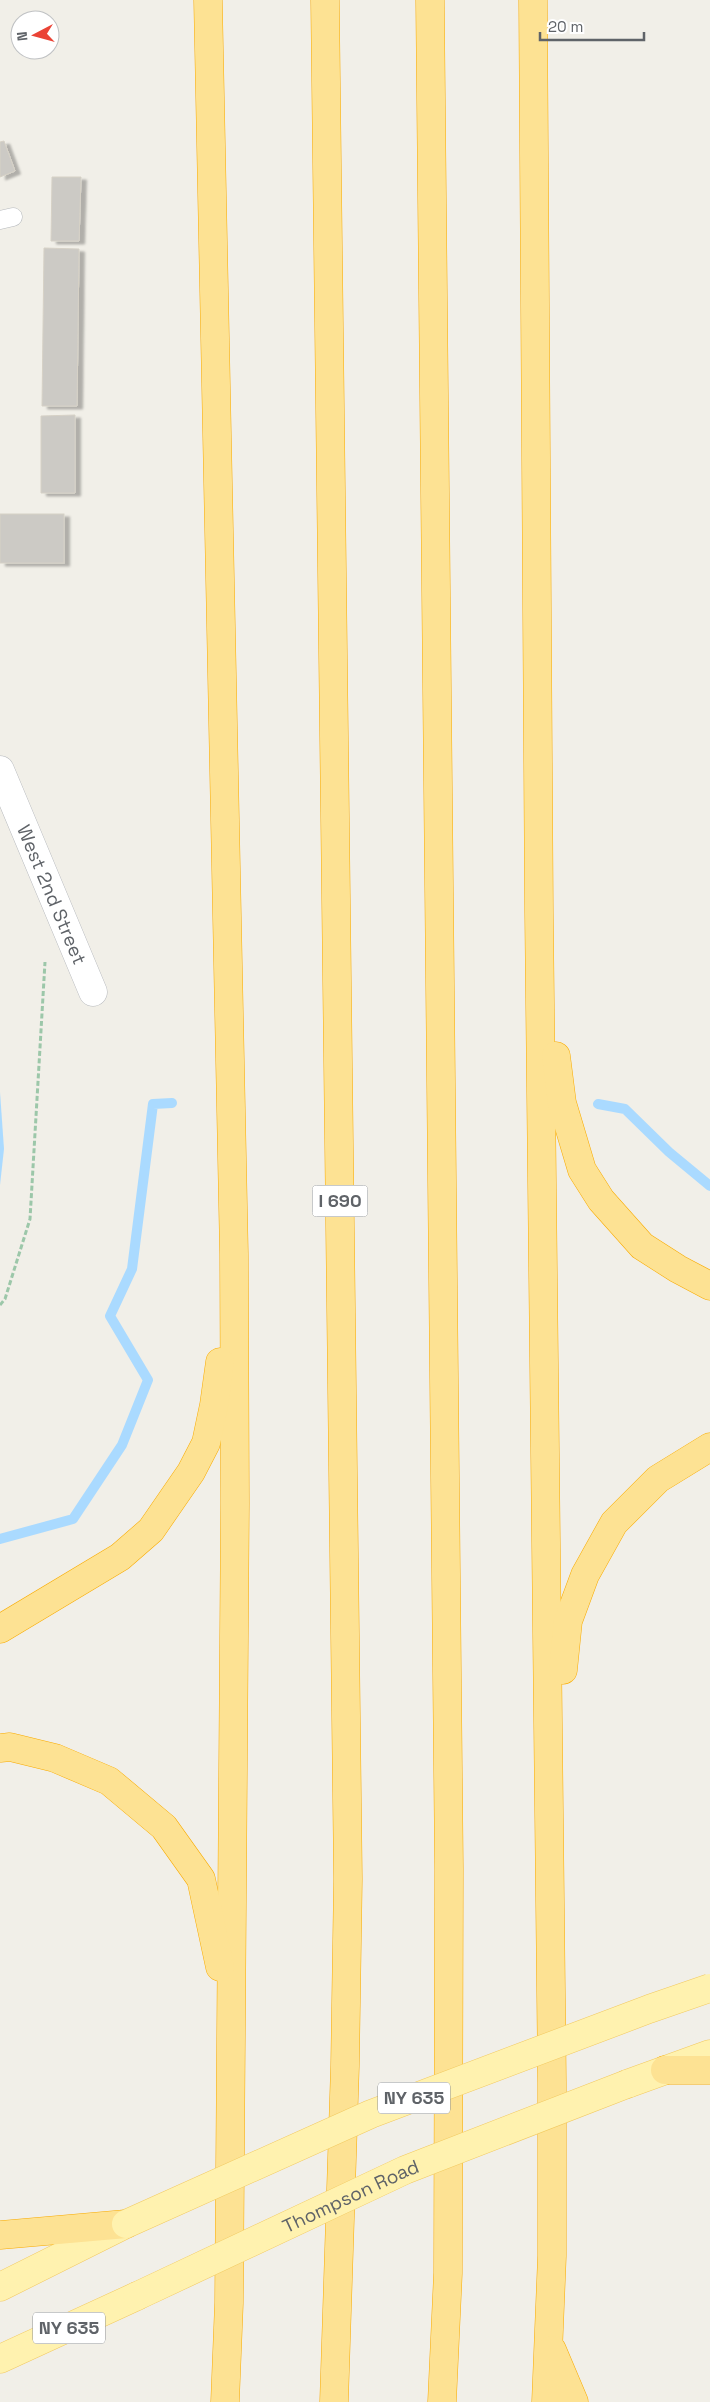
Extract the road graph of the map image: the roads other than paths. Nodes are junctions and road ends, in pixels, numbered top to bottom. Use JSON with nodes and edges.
{"nodes":[{"id":1,"x":208,"y":0,"type":"edge"},
{"id":2,"x":223,"y":0,"type":"edge"},
{"id":3,"x":326,"y":0,"type":"edge"},
{"id":4,"x":430,"y":0,"type":"edge"},
{"id":5,"x":532,"y":0,"type":"edge"},
{"id":6,"x":210,"y":182,"type":"junction"},
{"id":7,"x":0,"y":770,"type":"edge"},
{"id":8,"x":539,"y":913,"type":"junction"},
{"id":9,"x":93,"y":992,"type":"dead end"},
{"id":10,"x":234,"y":1254,"type":"junction"},
{"id":11,"x":710,"y":1286,"type":"edge"},
{"id":12,"x":710,"y":1447,"type":"edge"},
{"id":13,"x":0,"y":1629,"type":"edge"},
{"id":14,"x":0,"y":1748,"type":"edge"},
{"id":15,"x":550,"y":1786,"type":"junction"},
{"id":16,"x":710,"y":1988,"type":"edge"},
{"id":17,"x":231,"y":2016,"type":"junction"},
{"id":18,"x":710,"y":2054,"type":"edge"},
{"id":19,"x":665,"y":2070,"type":"junction"},
{"id":20,"x":710,"y":2070,"type":"edge"},
{"id":21,"x":126,"y":2224,"type":"junction"},
{"id":22,"x":0,"y":2235,"type":"edge"},
{"id":23,"x":0,"y":2287,"type":"edge"},
{"id":24,"x":550,"y":2345,"type":"junction"},
{"id":25,"x":0,"y":2359,"type":"edge"},
{"id":26,"x":225,"y":2402,"type":"edge"},
{"id":27,"x":334,"y":2402,"type":"edge"},
{"id":28,"x":442,"y":2402,"type":"edge"},
{"id":29,"x":546,"y":2402,"type":"edge"},
{"id":30,"x":574,"y":2402,"type":"edge"}],
"edges":[{"from":1,"to":6,"type":"highway"},
{"from":2,"to":6,"type":"highway"},
{"from":3,"to":27,"type":"highway","number":"I 690"},
{"from":4,"to":28,"type":"highway"},
{"from":5,"to":8,"type":"highway"},
{"from":6,"to":10,"type":"highway"},
{"from":7,"to":9,"type":"street","name":"West 2nd Street"},
{"from":8,"to":11,"type":"highway"},
{"from":8,"to":15,"type":"highway"},
{"from":10,"to":13,"type":"highway"},
{"from":10,"to":17,"type":"highway"},
{"from":12,"to":15,"type":"highway"},
{"from":14,"to":17,"type":"highway"},
{"from":15,"to":24,"type":"highway"},
{"from":16,"to":21,"type":"main road","number":"NY 635","bridge":true},
{"from":17,"to":26,"type":"highway"},
{"from":18,"to":19,"type":"main road","name":"Thompson Road","number":"NY 635"},
{"from":19,"to":20,"type":"highway"},
{"from":19,"to":25,"type":"main road","name":"Thompson Road","number":"NY 635","bridge":true},
{"from":21,"to":22,"type":"highway"},
{"from":21,"to":23,"type":"main road","number":"NY 635"},
{"from":24,"to":29,"type":"highway"},
{"from":24,"to":30,"type":"highway"}]}
